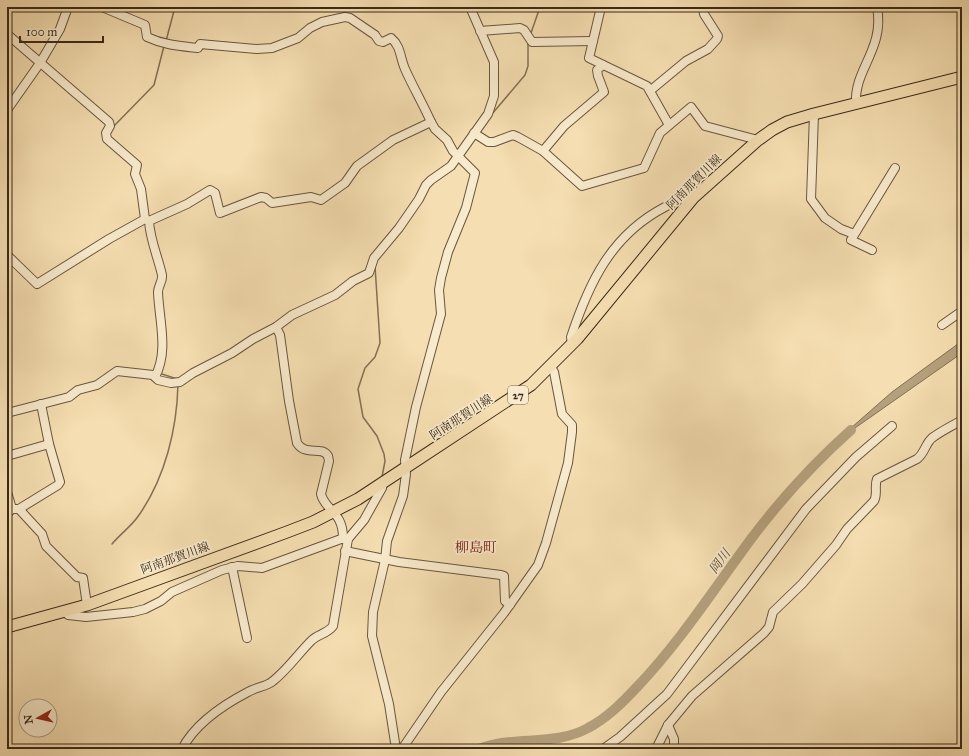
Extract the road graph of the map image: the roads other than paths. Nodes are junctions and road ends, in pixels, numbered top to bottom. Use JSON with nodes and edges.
{"nodes":[{"id":1,"x":68,"y":7,"type":"edge"},
{"id":2,"x":102,"y":7,"type":"edge"},
{"id":3,"x":470,"y":7,"type":"edge"},
{"id":4,"x":601,"y":7,"type":"edge"},
{"id":5,"x":703,"y":7,"type":"edge"},
{"id":6,"x":877,"y":7,"type":"edge"},
{"id":7,"x":480,"y":31,"type":"junction"},
{"id":8,"x":7,"y":34,"type":"edge"},
{"id":9,"x":593,"y":41,"type":"junction"},
{"id":10,"x":40,"y":63,"type":"junction"},
{"id":11,"x":602,"y":65,"type":"junction"},
{"id":12,"x":960,"y":80,"type":"edge"},
{"id":13,"x":651,"y":90,"type":"junction"},
{"id":14,"x":856,"y":103,"type":"junction"},
{"id":15,"x":7,"y":110,"type":"edge"},
{"id":16,"x":814,"y":114,"type":"junction"},
{"id":17,"x":431,"y":122,"type":"junction"},
{"id":18,"x":669,"y":125,"type":"junction"},
{"id":19,"x":476,"y":135,"type":"junction"},
{"id":20,"x":758,"y":140,"type":"junction"},
{"id":21,"x":543,"y":151,"type":"junction"},
{"id":22,"x":459,"y":157,"type":"junction"},
{"id":23,"x":895,"y":168,"type":"dead end"},
{"id":24,"x":693,"y":198,"type":"junction"},
{"id":25,"x":147,"y":220,"type":"junction"},
{"id":26,"x":854,"y":234,"type":"junction"},
{"id":27,"x":872,"y":250,"type":"dead end"},
{"id":28,"x":7,"y":254,"type":"edge"},
{"id":29,"x":962,"y":311,"type":"edge"},
{"id":30,"x":942,"y":324,"type":"dead end"},
{"id":31,"x":276,"y":327,"type":"junction"},
{"id":32,"x":572,"y":345,"type":"junction"},
{"id":33,"x":551,"y":367,"type":"junction"},
{"id":34,"x":155,"y":377,"type":"junction"},
{"id":35,"x":40,"y":404,"type":"junction"},
{"id":36,"x":7,"y":413,"type":"edge"},
{"id":37,"x":962,"y":420,"type":"edge"},
{"id":38,"x":892,"y":426,"type":"dead end"},
{"id":39,"x":48,"y":444,"type":"junction"},
{"id":40,"x":7,"y":456,"type":"edge"},
{"id":41,"x":406,"y":468,"type":"junction"},
{"id":42,"x":383,"y":483,"type":"junction"},
{"id":43,"x":7,"y":492,"type":"edge"},
{"id":44,"x":13,"y":511,"type":"edge"},
{"id":45,"x":335,"y":512,"type":"junction"},
{"id":46,"x":345,"y":538,"type":"junction"},
{"id":47,"x":345,"y":551,"type":"junction"},
{"id":48,"x":385,"y":560,"type":"junction"},
{"id":49,"x":232,"y":567,"type":"junction"},
{"id":50,"x":87,"y":604,"type":"junction"},
{"id":51,"x":510,"y":605,"type":"junction"},
{"id":52,"x":65,"y":612,"type":"junction"},
{"id":53,"x":7,"y":627,"type":"edge"},
{"id":54,"x":247,"y":638,"type":"dead end"},
{"id":55,"x":668,"y":725,"type":"junction"},
{"id":56,"x":148,"y":749,"type":"edge"},
{"id":57,"x":166,"y":749,"type":"edge"},
{"id":58,"x":182,"y":749,"type":"edge"},
{"id":59,"x":396,"y":749,"type":"edge"},
{"id":60,"x":402,"y":749,"type":"edge"},
{"id":61,"x":603,"y":749,"type":"edge"},
{"id":62,"x":656,"y":749,"type":"edge"},
{"id":63,"x":674,"y":749,"type":"edge"}],
"edges":[{"from":1,"to":10,"type":"street"},
{"from":2,"to":17,"type":"street"},
{"from":3,"to":7,"type":"street"},
{"from":4,"to":9,"type":"street"},
{"from":5,"to":13,"type":"street"},
{"from":6,"to":14,"type":"street"},
{"from":7,"to":9,"type":"street"},
{"from":7,"to":19,"type":"street"},
{"from":8,"to":10,"type":"street"},
{"from":9,"to":11,"type":"street"},
{"from":10,"to":15,"type":"street"},
{"from":10,"to":25,"type":"street"},
{"from":11,"to":13,"type":"street"},
{"from":11,"to":21,"type":"street"},
{"from":12,"to":14,"type":"main road","name":"阿南那賀川線","number":"27"},
{"from":13,"to":18,"type":"street"},
{"from":14,"to":16,"type":"main road","name":"阿南那賀川線","number":"27"},
{"from":16,"to":20,"type":"main road","name":"阿南那賀川線","number":"27"},
{"from":16,"to":26,"type":"street"},
{"from":17,"to":22,"type":"street"},
{"from":17,"to":25,"type":"street"},
{"from":18,"to":20,"type":"street"},
{"from":18,"to":21,"type":"street"},
{"from":19,"to":21,"type":"street"},
{"from":19,"to":22,"type":"street"},
{"from":20,"to":24,"type":"main road","name":"阿南那賀川線","number":"27"},
{"from":22,"to":31,"type":"street"},
{"from":22,"to":41,"type":"street"},
{"from":23,"to":26,"type":"street"},
{"from":24,"to":32,"type":"main road","name":"阿南那賀川線","number":"27"},
{"from":24,"to":32,"type":"street"},
{"from":25,"to":28,"type":"street"},
{"from":25,"to":34,"type":"street"},
{"from":26,"to":27,"type":"street"},
{"from":29,"to":30,"type":"street"},
{"from":31,"to":34,"type":"street"},
{"from":31,"to":45,"type":"street"},
{"from":32,"to":33,"type":"main road","name":"阿南那賀川線","number":"27"},
{"from":33,"to":41,"type":"main road","name":"阿南那賀川線","number":"27"},
{"from":33,"to":51,"type":"street"},
{"from":34,"to":35,"type":"street"},
{"from":35,"to":36,"type":"street"},
{"from":35,"to":39,"type":"street"},
{"from":37,"to":55,"type":"street"},
{"from":38,"to":61,"type":"street"},
{"from":39,"to":40,"type":"street"},
{"from":39,"to":44,"type":"street"},
{"from":41,"to":42,"type":"main road","name":"阿南那賀川線","number":"27"},
{"from":41,"to":48,"type":"street"},
{"from":42,"to":45,"type":"main road","name":"阿南那賀川線","number":"27"},
{"from":42,"to":46,"type":"street"},
{"from":43,"to":44,"type":"street"},
{"from":44,"to":50,"type":"street"},
{"from":45,"to":46,"type":"street"},
{"from":45,"to":50,"type":"main road","name":"阿南那賀川線","number":"27"},
{"from":46,"to":47,"type":"street"},
{"from":46,"to":49,"type":"street"},
{"from":47,"to":48,"type":"street"},
{"from":47,"to":58,"type":"street"},
{"from":48,"to":51,"type":"street"},
{"from":48,"to":59,"type":"street"},
{"from":49,"to":52,"type":"street"},
{"from":49,"to":54,"type":"street"},
{"from":50,"to":52,"type":"main road","name":"阿南那賀川線","number":"27"},
{"from":51,"to":60,"type":"street"},
{"from":52,"to":53,"type":"main road","name":"阿南那賀川線","number":"27"},
{"from":55,"to":62,"type":"street"},
{"from":55,"to":63,"type":"street"},
{"from":56,"to":57,"type":"street"}]}
